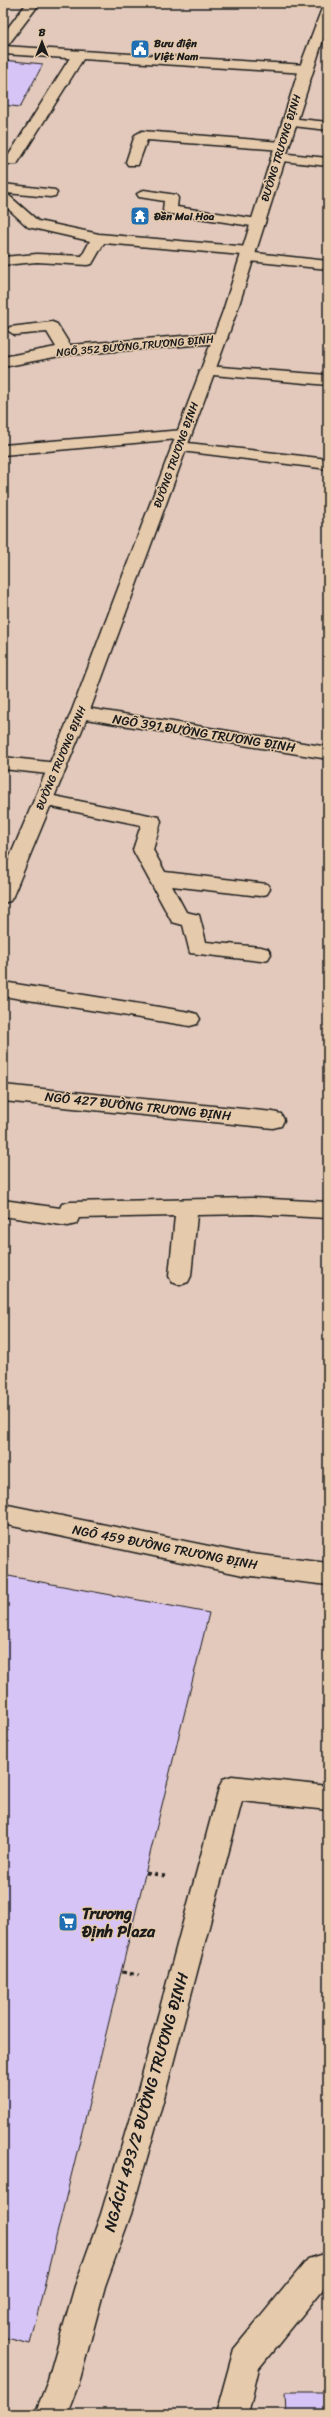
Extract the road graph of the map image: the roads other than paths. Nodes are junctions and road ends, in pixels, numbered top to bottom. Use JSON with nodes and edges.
{"nodes":[{"id":1,"x":34,"y":3,"type":"edge"},
{"id":2,"x":328,"y":6,"type":"edge"},
{"id":3,"x":325,"y":27,"type":"edge"},
{"id":4,"x":3,"y":42,"type":"edge"},
{"id":5,"x":3,"y":50,"type":"edge"},
{"id":6,"x":78,"y":56,"type":"junction"},
{"id":7,"x":306,"y":69,"type":"junction"},
{"id":8,"x":289,"y":122,"type":"junction"},
{"id":9,"x":328,"y":126,"type":"edge"},
{"id":10,"x":280,"y":151,"type":"junction"},
{"id":11,"x":12,"y":161,"type":"dead end"},
{"id":12,"x":133,"y":162,"type":"dead end"},
{"id":13,"x":328,"y":162,"type":"edge"},
{"id":14,"x":3,"y":188,"type":"edge"},
{"id":15,"x":50,"y":193,"type":"dead end"},
{"id":16,"x":144,"y":194,"type":"dead end"},
{"id":17,"x":3,"y":196,"type":"edge"},
{"id":18,"x":258,"y":223,"type":"junction"},
{"id":19,"x":99,"y":238,"type":"junction"},
{"id":20,"x":248,"y":254,"type":"junction"},
{"id":21,"x":3,"y":261,"type":"edge"},
{"id":22,"x":328,"y":265,"type":"edge"},
{"id":23,"x":15,"y":330,"type":"dead end"},
{"id":24,"x":220,"y":338,"type":"junction"},
{"id":25,"x":65,"y":350,"type":"junction"},
{"id":26,"x":3,"y":362,"type":"edge"},
{"id":27,"x":207,"y":371,"type":"junction"},
{"id":28,"x":328,"y":380,"type":"edge"},
{"id":29,"x":181,"y":441,"type":"junction"},
{"id":30,"x":3,"y":450,"type":"edge"},
{"id":31,"x":328,"y":464,"type":"edge"},
{"id":32,"x":80,"y":713,"type":"junction"},
{"id":33,"x":328,"y":754,"type":"edge"},
{"id":34,"x":3,"y":763,"type":"edge"},
{"id":35,"x":57,"y":770,"type":"junction"},
{"id":36,"x":44,"y":800,"type":"junction"},
{"id":37,"x":160,"y":878,"type":"junction"},
{"id":38,"x":260,"y":889,"type":"dead end"},
{"id":39,"x":3,"y":896,"type":"edge"},
{"id":40,"x":261,"y":954,"type":"dead end"},
{"id":41,"x":3,"y":988,"type":"edge"},
{"id":42,"x":190,"y":1019,"type":"dead end"},
{"id":43,"x":3,"y":1093,"type":"edge"},
{"id":44,"x":273,"y":1120,"type":"dead end"},
{"id":45,"x":3,"y":1208,"type":"edge"},
{"id":46,"x":187,"y":1208,"type":"junction"},
{"id":47,"x":328,"y":1210,"type":"edge"},
{"id":48,"x":180,"y":1276,"type":"dead end"},
{"id":49,"x":3,"y":1514,"type":"edge"},
{"id":50,"x":328,"y":1574,"type":"edge"},
{"id":51,"x":328,"y":1798,"type":"edge"},
{"id":52,"x":328,"y":2268,"type":"edge"},
{"id":53,"x":51,"y":2414,"type":"edge"},
{"id":54,"x":232,"y":2414,"type":"edge"}],
"edges":[{"from":1,"to":4,"type":"main road"},
{"from":2,"to":3,"type":"main road","name":"ĐƯỜNG TRƯƠNG ĐỊNH"},
{"from":3,"to":7,"type":"main road","name":"ĐƯỜNG TRƯƠNG ĐỊNH"},
{"from":5,"to":6,"type":"main road"},
{"from":6,"to":7,"type":"main road"},
{"from":6,"to":11,"type":"main road"},
{"from":7,"to":8,"type":"main road","name":"ĐƯỜNG TRƯƠNG ĐỊNH"},
{"from":8,"to":9,"type":"main road"},
{"from":8,"to":10,"type":"main road","name":"ĐƯỜNG TRƯƠNG ĐỊNH"},
{"from":10,"to":12,"type":"main road"},
{"from":10,"to":13,"type":"main road"},
{"from":10,"to":18,"type":"main road","name":"ĐƯỜNG TRƯƠNG ĐỊNH"},
{"from":14,"to":15,"type":"main road"},
{"from":16,"to":18,"type":"main road"},
{"from":17,"to":19,"type":"main road"},
{"from":18,"to":20,"type":"main road","name":"ĐƯỜNG TRƯƠNG ĐỊNH"},
{"from":19,"to":20,"type":"main road"},
{"from":19,"to":21,"type":"main road"},
{"from":20,"to":22,"type":"main road"},
{"from":20,"to":24,"type":"main road","name":"ĐƯỜNG TRƯƠNG ĐỊNH"},
{"from":23,"to":25,"type":"main road"},
{"from":24,"to":25,"type":"main road","name":"NGÕ 352 ĐƯỜNG TRƯƠNG ĐỊNH"},
{"from":24,"to":27,"type":"main road","name":"ĐƯỜNG TRƯƠNG ĐỊNH"},
{"from":25,"to":26,"type":"main road","name":"NGÕ 352 ĐƯỜNG TRƯƠNG ĐỊNH"},
{"from":27,"to":28,"type":"main road"},
{"from":27,"to":29,"type":"main road","name":"ĐƯỜNG TRƯƠNG ĐỊNH"},
{"from":29,"to":30,"type":"main road"},
{"from":29,"to":31,"type":"main road"},
{"from":29,"to":32,"type":"main road","name":"ĐƯỜNG TRƯƠNG ĐỊNH"},
{"from":32,"to":33,"type":"main road","name":"NGÕ 391 ĐƯỜNG TRƯƠNG ĐỊNH"},
{"from":32,"to":35,"type":"main road","name":"ĐƯỜNG TRƯƠNG ĐỊNH"},
{"from":34,"to":35,"type":"main road"},
{"from":35,"to":36,"type":"main road","name":"ĐƯỜNG TRƯƠNG ĐỊNH"},
{"from":36,"to":37,"type":"main road"},
{"from":36,"to":39,"type":"main road","name":"ĐƯỜNG TRƯƠNG ĐỊNH"},
{"from":37,"to":38,"type":"main road"},
{"from":37,"to":40,"type":"main road"},
{"from":41,"to":42,"type":"main road"},
{"from":43,"to":44,"type":"main road","name":"NGÕ 427 ĐƯỜNG TRƯƠNG ĐỊNH"},
{"from":45,"to":46,"type":"main road"},
{"from":46,"to":47,"type":"main road"},
{"from":46,"to":48,"type":"main road"},
{"from":49,"to":50,"type":"main road","name":"NGÕ 459 ĐƯỜNG TRƯƠNG ĐỊNH"},
{"from":51,"to":53,"type":"main road","name":"NGÁCH 493/2 ĐƯỜNG TRƯƠNG ĐỊNH"},
{"from":52,"to":54,"type":"main road"}]}
